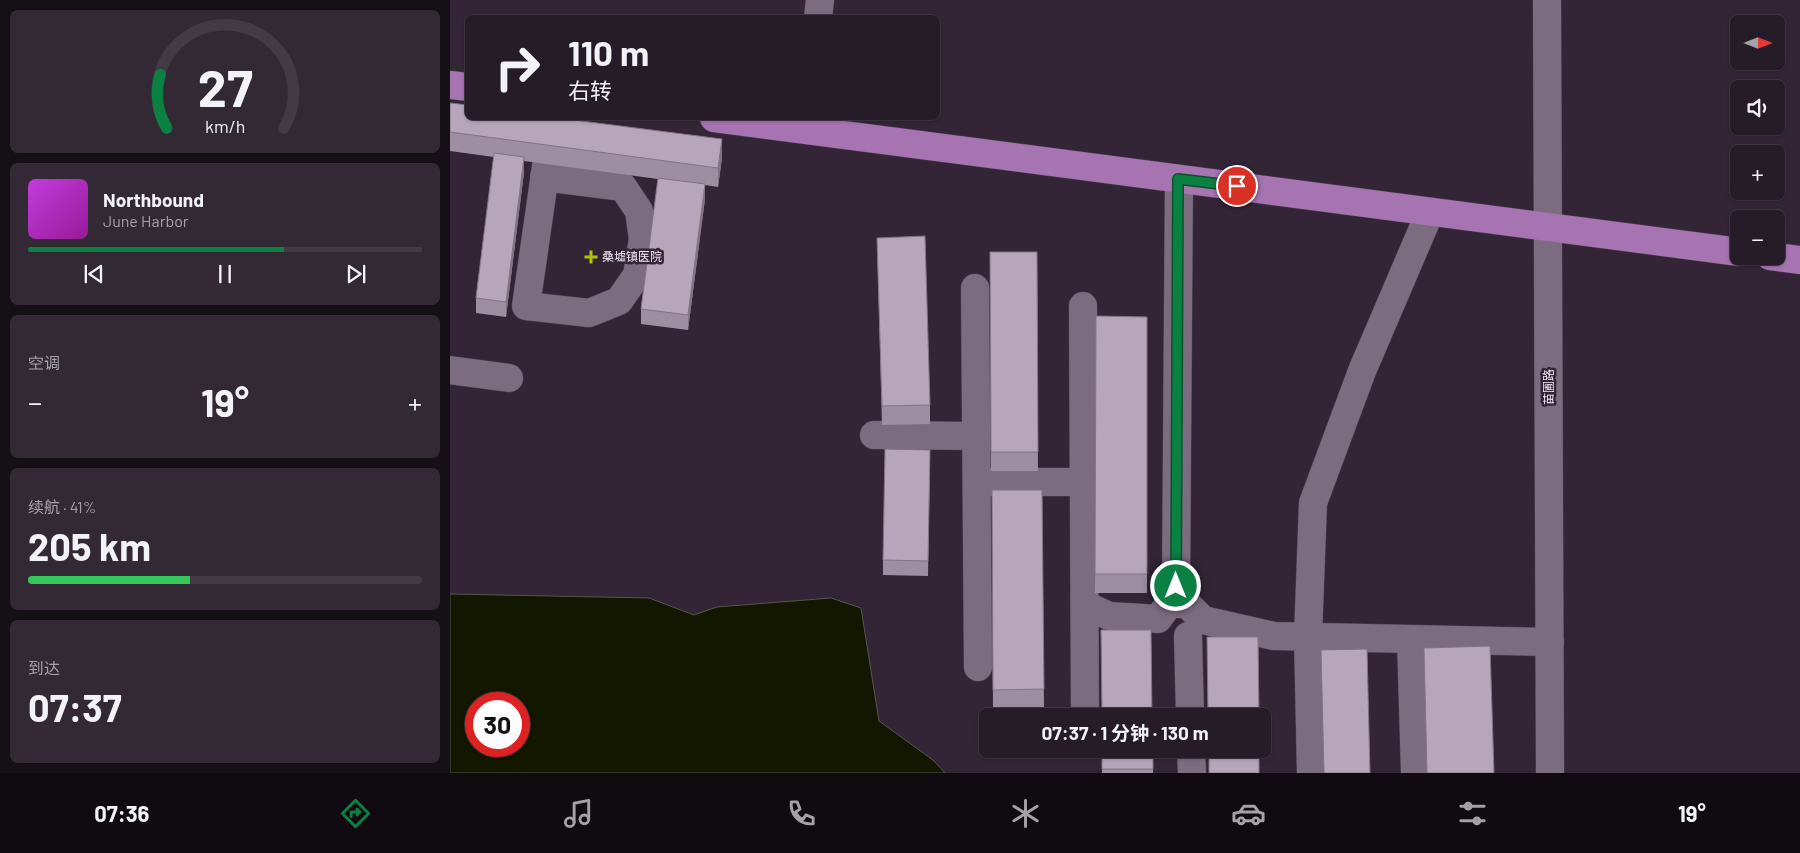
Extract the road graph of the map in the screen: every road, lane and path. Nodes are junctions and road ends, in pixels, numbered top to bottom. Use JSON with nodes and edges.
{"nodes":[{"id":1,"x":820,"y":0,"type":"edge"},
{"id":2,"x":1547,"y":0,"type":"edge"},
{"id":3,"x":818,"y":15,"type":"edge"},
{"id":4,"x":450,"y":86,"type":"edge"},
{"id":5,"x":465,"y":87,"type":"edge"},
{"id":6,"x":553,"y":120,"type":"edge"},
{"id":7,"x":746,"y":120,"type":"edge"},
{"id":8,"x":809,"y":124,"type":"edge"},
{"id":9,"x":544,"y":177,"type":"junction"},
{"id":10,"x":1178,"y":179,"type":"junction"},
{"id":11,"x":1430,"y":212,"type":"junction"},
{"id":12,"x":1548,"y":227,"type":"junction"},
{"id":13,"x":1730,"y":251,"type":"edge"},
{"id":14,"x":1785,"y":258,"type":"edge"},
{"id":15,"x":1800,"y":260,"type":"edge"},
{"id":16,"x":974,"y":288,"type":"dead end"},
{"id":17,"x":1083,"y":306,"type":"dead end"},
{"id":18,"x":450,"y":370,"type":"edge"},
{"id":19,"x":509,"y":378,"type":"dead end"},
{"id":20,"x":874,"y":435,"type":"dead end"},
{"id":21,"x":976,"y":436,"type":"junction"},
{"id":22,"x":976,"y":482,"type":"junction"},
{"id":23,"x":1084,"y":482,"type":"junction"},
{"id":24,"x":1085,"y":605,"type":"junction"},
{"id":25,"x":1192,"y":620,"type":"junction"},
{"id":26,"x":1308,"y":637,"type":"junction"},
{"id":27,"x":1411,"y":639,"type":"junction"},
{"id":28,"x":1550,"y":642,"type":"junction"},
{"id":29,"x":978,"y":667,"type":"dead end"},
{"id":30,"x":1085,"y":708,"type":"edge"},
{"id":31,"x":1190,"y":708,"type":"edge"},
{"id":32,"x":1191,"y":758,"type":"edge"},
{"id":33,"x":1192,"y":773,"type":"edge"},
{"id":34,"x":1310,"y":773,"type":"edge"},
{"id":35,"x":1415,"y":773,"type":"edge"},
{"id":36,"x":1550,"y":773,"type":"edge"}],
"edges":[{"from":1,"to":3,"type":"street"},
{"from":2,"to":12,"type":"street","name":"苗圃路"},
{"from":4,"to":5,"type":"main road"},
{"from":6,"to":9,"type":"street"},
{"from":7,"to":8,"type":"main road"},
{"from":8,"to":10,"type":"main road"},
{"from":9,"to":9,"type":"street"},
{"from":10,"to":11,"type":"main road"},
{"from":10,"to":25,"type":"street"},
{"from":11,"to":12,"type":"main road"},
{"from":11,"to":26,"type":"street"},
{"from":12,"to":13,"type":"main road"},
{"from":12,"to":28,"type":"street","name":"苗圃路"},
{"from":14,"to":15,"type":"main road"},
{"from":16,"to":21,"type":"street"},
{"from":17,"to":23,"type":"street"},
{"from":18,"to":19,"type":"street"},
{"from":20,"to":21,"type":"street"},
{"from":21,"to":22,"type":"street"},
{"from":22,"to":23,"type":"street"},
{"from":22,"to":29,"type":"street"},
{"from":23,"to":24,"type":"street"},
{"from":24,"to":25,"type":"street"},
{"from":24,"to":30,"type":"street"},
{"from":25,"to":26,"type":"street"},
{"from":25,"to":31,"type":"street"},
{"from":26,"to":27,"type":"street"},
{"from":26,"to":34,"type":"street"},
{"from":27,"to":28,"type":"street"},
{"from":27,"to":35,"type":"street"},
{"from":28,"to":36,"type":"street","name":"苗圃路"},
{"from":32,"to":33,"type":"street"}]}
